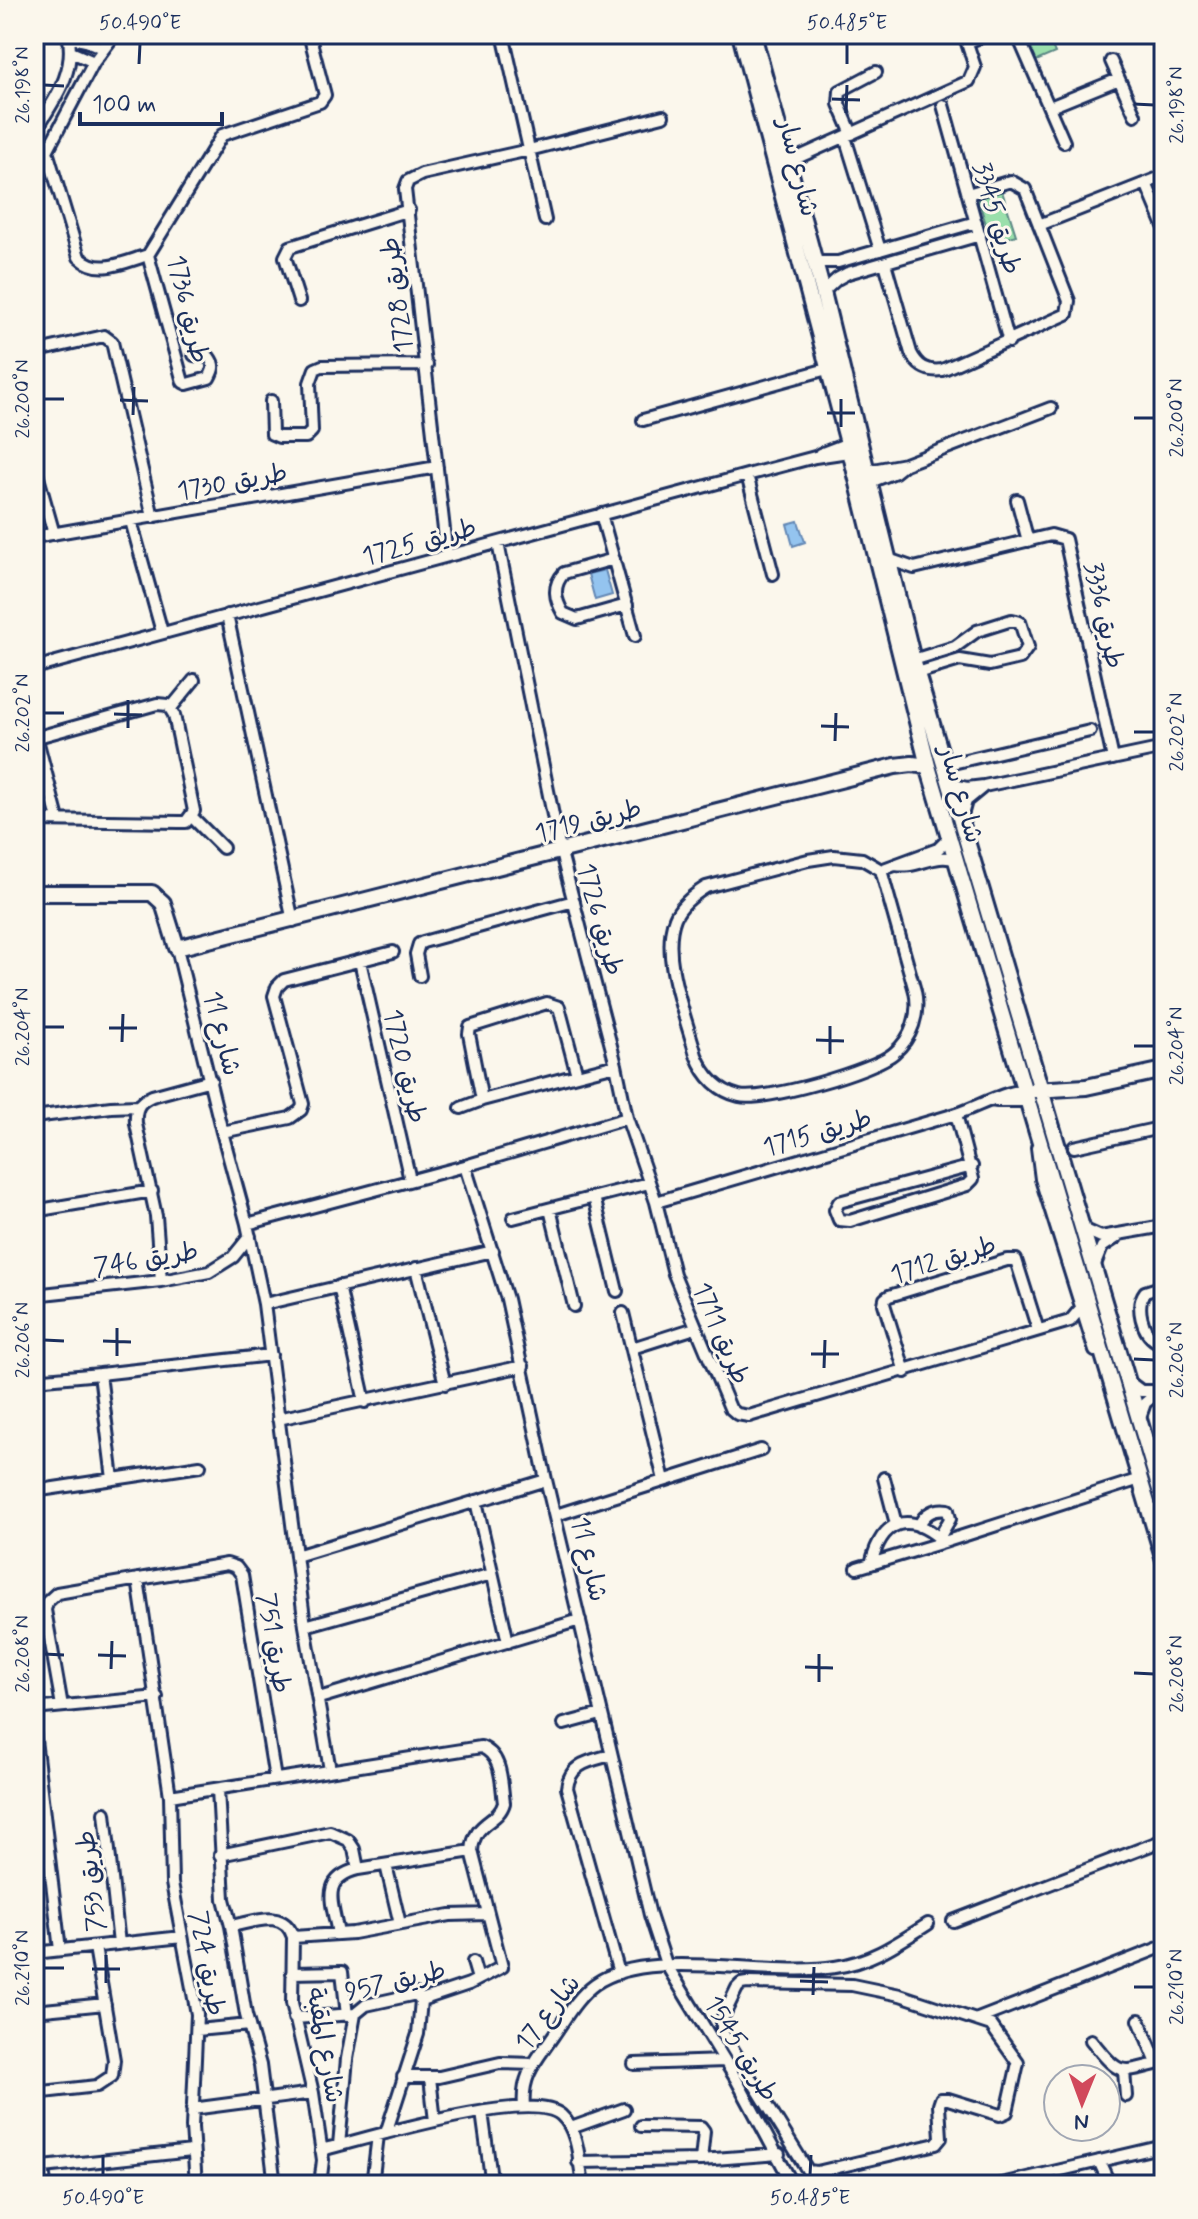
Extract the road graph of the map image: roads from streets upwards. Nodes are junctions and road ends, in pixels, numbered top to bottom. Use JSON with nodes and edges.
{"nodes":[{"id":1,"x":115,"y":34,"type":"edge"},
{"id":2,"x":309,"y":34,"type":"edge"},
{"id":3,"x":503,"y":34,"type":"edge"},
{"id":4,"x":740,"y":34,"type":"edge"},
{"id":5,"x":753,"y":34,"type":"edge"},
{"id":6,"x":989,"y":34,"type":"edge"},
{"id":7,"x":1017,"y":34,"type":"edge"},
{"id":8,"x":68,"y":36,"type":"edge"},
{"id":9,"x":966,"y":38,"type":"edge"},
{"id":10,"x":103,"y":48,"type":"junction"},
{"id":11,"x":71,"y":52,"type":"junction"},
{"id":12,"x":1111,"y":61,"type":"dead end"},
{"id":13,"x":94,"y":62,"type":"junction"},
{"id":14,"x":876,"y":72,"type":"dead end"},
{"id":15,"x":1119,"y":79,"type":"junction"},
{"id":16,"x":943,"y":105,"type":"dead end"},
{"id":17,"x":1050,"y":107,"type":"junction"},
{"id":18,"x":1135,"y":115,"type":"dead end"},
{"id":19,"x":663,"y":116,"type":"dead end"},
{"id":20,"x":34,"y":133,"type":"edge"},
{"id":21,"x":848,"y":136,"type":"junction"},
{"id":22,"x":1064,"y":142,"type":"dead end"},
{"id":23,"x":529,"y":150,"type":"junction"},
{"id":24,"x":788,"y":162,"type":"junction"},
{"id":25,"x":1164,"y":176,"type":"edge"},
{"id":26,"x":1146,"y":183,"type":"junction"},
{"id":27,"x":968,"y":194,"type":"junction"},
{"id":28,"x":409,"y":210,"type":"junction"},
{"id":29,"x":545,"y":220,"type":"dead end"},
{"id":30,"x":976,"y":222,"type":"junction"},
{"id":31,"x":1039,"y":225,"type":"junction"},
{"id":32,"x":1164,"y":226,"type":"edge"},
{"id":33,"x":980,"y":235,"type":"junction"},
{"id":34,"x":880,"y":250,"type":"junction"},
{"id":35,"x":148,"y":255,"type":"junction"},
{"id":36,"x":814,"y":262,"type":"junction"},
{"id":37,"x":884,"y":263,"type":"junction"},
{"id":38,"x":823,"y":292,"type":"junction"},
{"id":39,"x":299,"y":301,"type":"dead end"},
{"id":40,"x":1009,"y":342,"type":"junction"},
{"id":41,"x":34,"y":352,"type":"edge"},
{"id":42,"x":194,"y":355,"type":"dead end"},
{"id":43,"x":427,"y":365,"type":"junction"},
{"id":44,"x":827,"y":369,"type":"junction"},
{"id":45,"x":271,"y":401,"type":"dead end"},
{"id":46,"x":1051,"y":408,"type":"dead end"},
{"id":47,"x":643,"y":420,"type":"dead end"},
{"id":48,"x":855,"y":446,"type":"junction"},
{"id":49,"x":34,"y":463,"type":"edge"},
{"id":50,"x":437,"y":467,"type":"junction"},
{"id":51,"x":747,"y":475,"type":"junction"},
{"id":52,"x":869,"y":476,"type":"junction"},
{"id":53,"x":1017,"y":500,"type":"dead end"},
{"id":54,"x":601,"y":514,"type":"junction"},
{"id":55,"x":153,"y":517,"type":"junction"},
{"id":56,"x":131,"y":521,"type":"junction"},
{"id":57,"x":54,"y":534,"type":"junction"},
{"id":58,"x":34,"y":537,"type":"edge"},
{"id":59,"x":1028,"y":541,"type":"junction"},
{"id":60,"x":498,"y":543,"type":"junction"},
{"id":61,"x":447,"y":556,"type":"junction"},
{"id":62,"x":614,"y":559,"type":"junction"},
{"id":63,"x":888,"y":559,"type":"junction"},
{"id":64,"x":914,"y":568,"type":"junction"},
{"id":65,"x":773,"y":574,"type":"dead end"},
{"id":66,"x":896,"y":590,"type":"junction"},
{"id":67,"x":627,"y":605,"type":"junction"},
{"id":68,"x":227,"y":615,"type":"junction"},
{"id":69,"x":162,"y":632,"type":"junction"},
{"id":70,"x":635,"y":636,"type":"dead end"},
{"id":71,"x":915,"y":666,"type":"junction"},
{"id":72,"x":34,"y":668,"type":"edge"},
{"id":73,"x":194,"y":680,"type":"dead end"},
{"id":74,"x":171,"y":708,"type":"junction"},
{"id":75,"x":1090,"y":731,"type":"dead end"},
{"id":76,"x":35,"y":734,"type":"edge"},
{"id":77,"x":922,"y":742,"type":"junction"},
{"id":78,"x":1164,"y":748,"type":"edge"},
{"id":79,"x":1113,"y":759,"type":"junction"},
{"id":80,"x":944,"y":765,"type":"junction"},
{"id":81,"x":895,"y":766,"type":"junction"},
{"id":82,"x":928,"y":766,"type":"junction"},
{"id":83,"x":949,"y":784,"type":"junction"},
{"id":84,"x":984,"y":786,"type":"junction"},
{"id":85,"x":192,"y":817,"type":"junction"},
{"id":86,"x":58,"y":819,"type":"junction"},
{"id":87,"x":34,"y":820,"type":"edge"},
{"id":88,"x":960,"y":821,"type":"junction"},
{"id":89,"x":950,"y":837,"type":"junction"},
{"id":90,"x":223,"y":848,"type":"dead end"},
{"id":91,"x":561,"y":851,"type":"junction"},
{"id":92,"x":956,"y":860,"type":"junction"},
{"id":93,"x":896,"y":865,"type":"junction"},
{"id":94,"x":881,"y":870,"type":"junction"},
{"id":95,"x":34,"y":893,"type":"edge"},
{"id":96,"x":574,"y":901,"type":"junction"},
{"id":97,"x":293,"y":921,"type":"junction"},
{"id":98,"x":177,"y":948,"type":"junction"},
{"id":99,"x":393,"y":952,"type":"dead end"},
{"id":100,"x":360,"y":961,"type":"junction"},
{"id":101,"x":420,"y":976,"type":"dead end"},
{"id":102,"x":616,"y":1065,"type":"junction"},
{"id":103,"x":1164,"y":1070,"type":"edge"},
{"id":104,"x":577,"y":1075,"type":"junction"},
{"id":105,"x":211,"y":1080,"type":"junction"},
{"id":106,"x":1034,"y":1096,"type":"junction"},
{"id":107,"x":482,"y":1100,"type":"junction"},
{"id":108,"x":137,"y":1106,"type":"junction"},
{"id":109,"x":461,"y":1108,"type":"dead end"},
{"id":110,"x":956,"y":1114,"type":"junction"},
{"id":111,"x":34,"y":1117,"type":"edge"},
{"id":112,"x":627,"y":1118,"type":"junction"},
{"id":113,"x":1164,"y":1127,"type":"edge"},
{"id":114,"x":222,"y":1132,"type":"junction"},
{"id":115,"x":1037,"y":1134,"type":"junction"},
{"id":116,"x":1074,"y":1147,"type":"dead end"},
{"id":117,"x":465,"y":1166,"type":"junction"},
{"id":118,"x":972,"y":1166,"type":"junction"},
{"id":119,"x":410,"y":1180,"type":"junction"},
{"id":120,"x":649,"y":1183,"type":"junction"},
{"id":121,"x":152,"y":1191,"type":"junction"},
{"id":122,"x":594,"y":1197,"type":"junction"},
{"id":123,"x":656,"y":1202,"type":"junction"},
{"id":124,"x":550,"y":1209,"type":"junction"},
{"id":125,"x":34,"y":1211,"type":"edge"},
{"id":126,"x":513,"y":1218,"type":"dead end"},
{"id":127,"x":247,"y":1224,"type":"junction"},
{"id":128,"x":1164,"y":1226,"type":"edge"},
{"id":129,"x":1081,"y":1227,"type":"junction"},
{"id":130,"x":250,"y":1236,"type":"junction"},
{"id":131,"x":1119,"y":1236,"type":"junction"},
{"id":132,"x":493,"y":1251,"type":"junction"},
{"id":133,"x":416,"y":1268,"type":"junction"},
{"id":134,"x":1093,"y":1268,"type":"junction"},
{"id":135,"x":161,"y":1281,"type":"junction"},
{"id":136,"x":339,"y":1286,"type":"junction"},
{"id":137,"x":1164,"y":1286,"type":"edge"},
{"id":138,"x":617,"y":1291,"type":"dead end"},
{"id":139,"x":34,"y":1295,"type":"edge"},
{"id":140,"x":264,"y":1304,"type":"junction"},
{"id":141,"x":574,"y":1306,"type":"dead end"},
{"id":142,"x":1081,"y":1308,"type":"junction"},
{"id":143,"x":623,"y":1313,"type":"dead end"},
{"id":144,"x":1070,"y":1321,"type":"junction"},
{"id":145,"x":695,"y":1328,"type":"junction"},
{"id":146,"x":1087,"y":1328,"type":"junction"},
{"id":147,"x":1038,"y":1330,"type":"junction"},
{"id":148,"x":1164,"y":1341,"type":"edge"},
{"id":149,"x":632,"y":1348,"type":"junction"},
{"id":150,"x":271,"y":1355,"type":"junction"},
{"id":151,"x":1105,"y":1364,"type":"junction"},
{"id":152,"x":523,"y":1366,"type":"junction"},
{"id":153,"x":905,"y":1372,"type":"junction"},
{"id":154,"x":100,"y":1374,"type":"junction"},
{"id":155,"x":1126,"y":1378,"type":"junction"},
{"id":156,"x":34,"y":1380,"type":"edge"},
{"id":157,"x":445,"y":1384,"type":"junction"},
{"id":158,"x":1160,"y":1392,"type":"edge"},
{"id":159,"x":365,"y":1402,"type":"junction"},
{"id":160,"x":278,"y":1419,"type":"junction"},
{"id":161,"x":1139,"y":1423,"type":"junction"},
{"id":162,"x":761,"y":1450,"type":"dead end"},
{"id":163,"x":200,"y":1466,"type":"dead end"},
{"id":164,"x":1160,"y":1477,"type":"edge"},
{"id":165,"x":884,"y":1478,"type":"dead end"},
{"id":166,"x":113,"y":1479,"type":"junction"},
{"id":167,"x":1140,"y":1479,"type":"junction"},
{"id":168,"x":546,"y":1480,"type":"junction"},
{"id":169,"x":664,"y":1480,"type":"junction"},
{"id":170,"x":34,"y":1491,"type":"edge"},
{"id":171,"x":476,"y":1501,"type":"junction"},
{"id":172,"x":1164,"y":1503,"type":"edge"},
{"id":173,"x":556,"y":1515,"type":"junction"},
{"id":174,"x":896,"y":1524,"type":"junction"},
{"id":175,"x":919,"y":1526,"type":"junction"},
{"id":176,"x":942,"y":1540,"type":"junction"},
{"id":177,"x":296,"y":1556,"type":"junction"},
{"id":178,"x":1164,"y":1560,"type":"edge"},
{"id":179,"x":871,"y":1564,"type":"junction"},
{"id":180,"x":857,"y":1568,"type":"dead end"},
{"id":181,"x":492,"y":1574,"type":"junction"},
{"id":182,"x":138,"y":1579,"type":"junction"},
{"id":183,"x":580,"y":1620,"type":"junction"},
{"id":184,"x":305,"y":1626,"type":"junction"},
{"id":185,"x":508,"y":1642,"type":"junction"},
{"id":186,"x":157,"y":1697,"type":"junction"},
{"id":187,"x":319,"y":1698,"type":"junction"},
{"id":188,"x":62,"y":1706,"type":"junction"},
{"id":189,"x":34,"y":1709,"type":"edge"},
{"id":190,"x":601,"y":1714,"type":"junction"},
{"id":191,"x":564,"y":1724,"type":"dead end"},
{"id":192,"x":34,"y":1731,"type":"edge"},
{"id":193,"x":611,"y":1755,"type":"junction"},
{"id":194,"x":330,"y":1770,"type":"junction"},
{"id":195,"x":275,"y":1779,"type":"junction"},
{"id":196,"x":218,"y":1789,"type":"junction"},
{"id":197,"x":170,"y":1796,"type":"junction"},
{"id":198,"x":105,"y":1813,"type":"dead end"},
{"id":199,"x":1164,"y":1840,"type":"edge"},
{"id":200,"x":472,"y":1851,"type":"junction"},
{"id":201,"x":220,"y":1855,"type":"junction"},
{"id":202,"x":386,"y":1865,"type":"junction"},
{"id":203,"x":358,"y":1869,"type":"junction"},
{"id":204,"x":488,"y":1914,"type":"junction"},
{"id":205,"x":953,"y":1921,"type":"dead end"},
{"id":206,"x":400,"y":1924,"type":"junction"},
{"id":207,"x":928,"y":1924,"type":"dead end"},
{"id":208,"x":231,"y":1926,"type":"junction"},
{"id":209,"x":338,"y":1934,"type":"junction"},
{"id":210,"x":182,"y":1937,"type":"junction"},
{"id":211,"x":293,"y":1937,"type":"junction"},
{"id":212,"x":119,"y":1944,"type":"junction"},
{"id":213,"x":1164,"y":1946,"type":"edge"},
{"id":214,"x":95,"y":1947,"type":"junction"},
{"id":215,"x":60,"y":1950,"type":"junction"},
{"id":216,"x":34,"y":1953,"type":"edge"},
{"id":217,"x":473,"y":1962,"type":"dead end"},
{"id":218,"x":666,"y":1964,"type":"junction"},
{"id":219,"x":292,"y":1973,"type":"junction"},
{"id":220,"x":619,"y":1973,"type":"junction"},
{"id":221,"x":478,"y":1979,"type":"junction"},
{"id":222,"x":421,"y":2000,"type":"junction"},
{"id":223,"x":105,"y":2004,"type":"junction"},
{"id":224,"x":34,"y":2011,"type":"edge"},
{"id":225,"x":351,"y":2014,"type":"junction"},
{"id":226,"x":294,"y":2018,"type":"junction"},
{"id":227,"x":978,"y":2019,"type":"junction"},
{"id":228,"x":1139,"y":2020,"type":"dead end"},
{"id":229,"x":249,"y":2025,"type":"junction"},
{"id":230,"x":197,"y":2030,"type":"junction"},
{"id":231,"x":1091,"y":2040,"type":"dead end"},
{"id":232,"x":725,"y":2061,"type":"junction"},
{"id":233,"x":1160,"y":2063,"type":"edge"},
{"id":234,"x":534,"y":2064,"type":"junction"},
{"id":235,"x":634,"y":2064,"type":"dead end"},
{"id":236,"x":1124,"y":2071,"type":"junction"},
{"id":237,"x":403,"y":2077,"type":"junction"},
{"id":238,"x":430,"y":2078,"type":"junction"},
{"id":239,"x":34,"y":2093,"type":"edge"},
{"id":240,"x":313,"y":2093,"type":"junction"},
{"id":241,"x":1126,"y":2096,"type":"dead end"},
{"id":242,"x":263,"y":2098,"type":"junction"},
{"id":243,"x":524,"y":2107,"type":"junction"},
{"id":244,"x":192,"y":2109,"type":"junction"},
{"id":245,"x":624,"y":2109,"type":"dead end"},
{"id":246,"x":482,"y":2112,"type":"junction"},
{"id":247,"x":435,"y":2121,"type":"junction"},
{"id":248,"x":641,"y":2126,"type":"dead end"},
{"id":249,"x":571,"y":2128,"type":"junction"},
{"id":250,"x":382,"y":2134,"type":"junction"},
{"id":251,"x":339,"y":2145,"type":"junction"},
{"id":252,"x":1164,"y":2146,"type":"edge"},
{"id":253,"x":321,"y":2150,"type":"junction"},
{"id":254,"x":192,"y":2151,"type":"junction"},
{"id":255,"x":779,"y":2154,"type":"junction"},
{"id":256,"x":701,"y":2160,"type":"junction"},
{"id":257,"x":1099,"y":2161,"type":"junction"},
{"id":258,"x":578,"y":2162,"type":"junction"},
{"id":259,"x":39,"y":2167,"type":"edge"},
{"id":260,"x":1031,"y":2181,"type":"edge"},
{"id":261,"x":488,"y":2184,"type":"edge"},
{"id":262,"x":45,"y":2185,"type":"edge"},
{"id":263,"x":196,"y":2185,"type":"edge"},
{"id":264,"x":275,"y":2185,"type":"edge"},
{"id":265,"x":320,"y":2185,"type":"edge"},
{"id":266,"x":372,"y":2185,"type":"edge"},
{"id":267,"x":583,"y":2185,"type":"edge"},
{"id":268,"x":793,"y":2185,"type":"edge"},
{"id":269,"x":997,"y":2185,"type":"edge"},
{"id":270,"x":1110,"y":2185,"type":"edge"}],
"edges":[{"from":1,"to":10,"type":"street"},
{"from":2,"to":35,"type":"street","name":"طريق 1736"},
{"from":3,"to":23,"type":"street"},
{"from":4,"to":44,"type":"street","name":"شارع سار"},
{"from":5,"to":24,"type":"street","name":"شارع سار"},
{"from":6,"to":9,"type":"street"},
{"from":7,"to":17,"type":"street"},
{"from":8,"to":10,"type":"street"},
{"from":8,"to":11,"type":"street"},
{"from":9,"to":21,"type":"street"},
{"from":10,"to":13,"type":"street"},
{"from":11,"to":13,"type":"street"},
{"from":11,"to":20,"type":"street"},
{"from":12,"to":15,"type":"street"},
{"from":13,"to":35,"type":"street"},
{"from":14,"to":21,"type":"street"},
{"from":15,"to":17,"type":"street"},
{"from":15,"to":18,"type":"street"},
{"from":16,"to":27,"type":"street","name":"طريق 3345"},
{"from":17,"to":22,"type":"street"},
{"from":19,"to":23,"type":"street"},
{"from":21,"to":24,"type":"street"},
{"from":21,"to":34,"type":"street"},
{"from":23,"to":28,"type":"street"},
{"from":23,"to":29,"type":"street"},
{"from":24,"to":36,"type":"street","name":"شارع سار"},
{"from":25,"to":26,"type":"street"},
{"from":26,"to":31,"type":"street"},
{"from":26,"to":32,"type":"street"},
{"from":27,"to":30,"type":"street","name":"طريق 3345"},
{"from":27,"to":31,"type":"street"},
{"from":28,"to":39,"type":"street","name":"طريق 1728"},
{"from":28,"to":43,"type":"street","name":"طريق 1728"},
{"from":30,"to":33,"type":"street","name":"طريق 3345"},
{"from":30,"to":34,"type":"street"},
{"from":31,"to":40,"type":"street"},
{"from":33,"to":37,"type":"street"},
{"from":33,"to":40,"type":"street","name":"طريق 3345"},
{"from":34,"to":36,"type":"street"},
{"from":34,"to":37,"type":"street"},
{"from":35,"to":42,"type":"street","name":"طريق 1736"},
{"from":36,"to":38,"type":"street","name":"شارع سار"},
{"from":37,"to":38,"type":"street"},
{"from":37,"to":40,"type":"street"},
{"from":38,"to":48,"type":"street","name":"شارع سار"},
{"from":41,"to":55,"type":"street"},
{"from":43,"to":45,"type":"street"},
{"from":43,"to":50,"type":"street","name":"طريق 1728"},
{"from":44,"to":47,"type":"street"},
{"from":44,"to":48,"type":"street","name":"شارع سار"},
{"from":46,"to":52,"type":"street"},
{"from":48,"to":51,"type":"street","name":"طريق 1725"},
{"from":48,"to":52,"type":"street","name":"شارع سار"},
{"from":48,"to":77,"type":"street","name":"شارع سار"},
{"from":49,"to":57,"type":"street"},
{"from":50,"to":55,"type":"street","name":"طريق 1730"},
{"from":50,"to":61,"type":"street","name":"طريق 1728"},
{"from":51,"to":54,"type":"street","name":"طريق 1725"},
{"from":51,"to":65,"type":"street"},
{"from":52,"to":63,"type":"street","name":"شارع سار"},
{"from":53,"to":59,"type":"street"},
{"from":54,"to":60,"type":"street","name":"طريق 1725"},
{"from":54,"to":62,"type":"street"},
{"from":55,"to":56,"type":"street","name":"طريق 1730"},
{"from":56,"to":57,"type":"street","name":"طريق 1730"},
{"from":56,"to":69,"type":"street"},
{"from":57,"to":58,"type":"street","name":"طريق 1730"},
{"from":59,"to":64,"type":"street","name":"طريق 3336"},
{"from":59,"to":79,"type":"street","name":"طريق 3336"},
{"from":60,"to":61,"type":"street","name":"طريق 1725"},
{"from":60,"to":91,"type":"street","name":"طريق 1726"},
{"from":61,"to":68,"type":"street","name":"طريق 1725"},
{"from":62,"to":67,"type":"street"},
{"from":62,"to":67,"type":"street"},
{"from":63,"to":64,"type":"street"},
{"from":63,"to":66,"type":"street","name":"شارع سار"},
{"from":64,"to":66,"type":"street"},
{"from":66,"to":71,"type":"street","name":"شارع سار"},
{"from":67,"to":70,"type":"street"},
{"from":68,"to":69,"type":"street","name":"طريق 1725"},
{"from":68,"to":97,"type":"street"},
{"from":69,"to":72,"type":"street","name":"طريق 1725"},
{"from":71,"to":71,"type":"street"},
{"from":71,"to":80,"type":"street","name":"شارع سار"},
{"from":73,"to":74,"type":"street"},
{"from":74,"to":76,"type":"street"},
{"from":74,"to":85,"type":"street"},
{"from":75,"to":80,"type":"street"},
{"from":76,"to":86,"type":"street"},
{"from":77,"to":81,"type":"street","name":"طريق 1719"},
{"from":77,"to":82,"type":"street","name":"شارع سار"},
{"from":78,"to":79,"type":"street"},
{"from":79,"to":84,"type":"street"},
{"from":80,"to":83,"type":"street","name":"شارع سار"},
{"from":81,"to":82,"type":"street","name":"طريق 1719"},
{"from":81,"to":91,"type":"street","name":"طريق 1719"},
{"from":82,"to":89,"type":"street","name":"شارع سار"},
{"from":83,"to":84,"type":"street"},
{"from":83,"to":88,"type":"street","name":"شارع سار"},
{"from":84,"to":88,"type":"street"},
{"from":85,"to":86,"type":"street"},
{"from":85,"to":90,"type":"street"},
{"from":86,"to":87,"type":"street"},
{"from":88,"to":106,"type":"street","name":"شارع سار"},
{"from":89,"to":92,"type":"street","name":"شارع سار"},
{"from":89,"to":93,"type":"street"},
{"from":91,"to":96,"type":"street","name":"طريق 1726"},
{"from":91,"to":97,"type":"street","name":"طريق 1719"},
{"from":92,"to":93,"type":"street"},
{"from":92,"to":106,"type":"street","name":"شارع سار"},
{"from":93,"to":94,"type":"street"},
{"from":94,"to":94,"type":"street"},
{"from":95,"to":98,"type":"street","name":"شارع 11"},
{"from":96,"to":101,"type":"street"},
{"from":96,"to":102,"type":"street","name":"طريق 1726"},
{"from":97,"to":98,"type":"street","name":"طريق 1719"},
{"from":98,"to":105,"type":"street","name":"شارع 11"},
{"from":99,"to":100,"type":"street"},
{"from":100,"to":114,"type":"street"},
{"from":100,"to":119,"type":"street","name":"طريق 1720"},
{"from":102,"to":104,"type":"street"},
{"from":102,"to":112,"type":"street","name":"طريق 1726"},
{"from":103,"to":106,"type":"street"},
{"from":104,"to":107,"type":"street"},
{"from":104,"to":107,"type":"street"},
{"from":105,"to":108,"type":"street"},
{"from":105,"to":114,"type":"street","name":"شارع 11"},
{"from":106,"to":110,"type":"street","name":"طريق 1715"},
{"from":106,"to":115,"type":"street","name":"شارع سار"},
{"from":106,"to":129,"type":"street","name":"شارع سار"},
{"from":107,"to":109,"type":"street"},
{"from":108,"to":111,"type":"street"},
{"from":108,"to":121,"type":"street"},
{"from":110,"to":118,"type":"street"},
{"from":110,"to":123,"type":"street","name":"طريق 1715"},
{"from":112,"to":117,"type":"street"},
{"from":112,"to":120,"type":"street","name":"طريق 1711"},
{"from":113,"to":116,"type":"street"},
{"from":114,"to":127,"type":"street","name":"شارع 11"},
{"from":115,"to":142,"type":"street"},
{"from":115,"to":151,"type":"street","name":"شارع سار"},
{"from":117,"to":119,"type":"street"},
{"from":117,"to":132,"type":"street","name":"شارع 11"},
{"from":118,"to":118,"type":"street"},
{"from":119,"to":127,"type":"street"},
{"from":120,"to":122,"type":"street"},
{"from":120,"to":123,"type":"street","name":"طريق 1711"},
{"from":121,"to":125,"type":"street"},
{"from":121,"to":135,"type":"street"},
{"from":122,"to":124,"type":"street"},
{"from":122,"to":138,"type":"street"},
{"from":123,"to":145,"type":"street","name":"طريق 1711"},
{"from":124,"to":126,"type":"street"},
{"from":124,"to":141,"type":"street"},
{"from":127,"to":130,"type":"street","name":"شارع 11"},
{"from":128,"to":131,"type":"street"},
{"from":129,"to":131,"type":"street"},
{"from":129,"to":134,"type":"street","name":"شارع سار"},
{"from":130,"to":135,"type":"street","name":"طريق 746"},
{"from":130,"to":140,"type":"street","name":"شارع 11"},
{"from":131,"to":134,"type":"street"},
{"from":132,"to":133,"type":"street"},
{"from":132,"to":152,"type":"street","name":"شارع 11"},
{"from":133,"to":136,"type":"street"},
{"from":133,"to":157,"type":"street"},
{"from":134,"to":155,"type":"street","name":"شارع سار"},
{"from":135,"to":139,"type":"street","name":"طريق 746"},
{"from":136,"to":140,"type":"street"},
{"from":136,"to":159,"type":"street"},
{"from":137,"to":148,"type":"street"},
{"from":140,"to":150,"type":"street","name":"شارع 11"},
{"from":142,"to":144,"type":"street"},
{"from":142,"to":146,"type":"street"},
{"from":143,"to":149,"type":"street"},
{"from":144,"to":146,"type":"street"},
{"from":144,"to":147,"type":"street","name":"طريق 1711"},
{"from":145,"to":149,"type":"street"},
{"from":145,"to":153,"type":"street","name":"طريق 1711"},
{"from":146,"to":151,"type":"street"},
{"from":147,"to":153,"type":"street","name":"طريق 1711"},
{"from":147,"to":153,"type":"street","name":"طريق 1712"},
{"from":149,"to":169,"type":"street"},
{"from":150,"to":154,"type":"street"},
{"from":150,"to":160,"type":"street","name":"شارع 11"},
{"from":151,"to":167,"type":"street","name":"شارع سار"},
{"from":152,"to":157,"type":"street"},
{"from":152,"to":168,"type":"street","name":"شارع 11"},
{"from":154,"to":156,"type":"street"},
{"from":154,"to":166,"type":"street"},
{"from":155,"to":158,"type":"street"},
{"from":155,"to":161,"type":"street","name":"شارع سار"},
{"from":157,"to":159,"type":"street"},
{"from":158,"to":161,"type":"street"},
{"from":159,"to":160,"type":"street"},
{"from":160,"to":177,"type":"street","name":"شارع 11"},
{"from":161,"to":164,"type":"street","name":"شارع سار"},
{"from":162,"to":169,"type":"street"},
{"from":163,"to":166,"type":"street"},
{"from":164,"to":172,"type":"street","name":"شارع سار"},
{"from":165,"to":174,"type":"street"},
{"from":166,"to":170,"type":"street"},
{"from":167,"to":176,"type":"street"},
{"from":167,"to":178,"type":"street","name":"شارع سار"},
{"from":168,"to":171,"type":"street"},
{"from":168,"to":173,"type":"street","name":"شارع 11"},
{"from":169,"to":173,"type":"street"},
{"from":171,"to":177,"type":"street"},
{"from":171,"to":181,"type":"street"},
{"from":173,"to":183,"type":"street","name":"شارع 11"},
{"from":174,"to":175,"type":"street"},
{"from":174,"to":179,"type":"street"},
{"from":175,"to":176,"type":"street"},
{"from":175,"to":176,"type":"street"},
{"from":176,"to":179,"type":"street"},
{"from":177,"to":184,"type":"street","name":"شارع 11"},
{"from":179,"to":180,"type":"street"},
{"from":181,"to":184,"type":"street"},
{"from":181,"to":185,"type":"street"},
{"from":182,"to":186,"type":"street"},
{"from":182,"to":188,"type":"street","name":"طريق 751"},
{"from":182,"to":195,"type":"street","name":"طريق 751"},
{"from":183,"to":185,"type":"street"},
{"from":183,"to":190,"type":"street","name":"شارع 11"},
{"from":184,"to":187,"type":"street","name":"شارع 11"},
{"from":185,"to":187,"type":"street"},
{"from":186,"to":188,"type":"street"},
{"from":186,"to":197,"type":"street"},
{"from":187,"to":194,"type":"street","name":"شارع 11"},
{"from":188,"to":189,"type":"street"},
{"from":190,"to":191,"type":"street"},
{"from":190,"to":193,"type":"street","name":"شارع 11"},
{"from":192,"to":215,"type":"street"},
{"from":193,"to":218,"type":"street","name":"شارع 11"},
{"from":193,"to":220,"type":"street"},
{"from":194,"to":195,"type":"street"},
{"from":194,"to":200,"type":"street"},
{"from":195,"to":196,"type":"street"},
{"from":196,"to":197,"type":"street"},
{"from":196,"to":201,"type":"street"},
{"from":197,"to":210,"type":"street","name":"طريق 724"},
{"from":198,"to":212,"type":"street","name":"طريق 753"},
{"from":199,"to":205,"type":"street"},
{"from":200,"to":202,"type":"street"},
{"from":200,"to":204,"type":"street"},
{"from":201,"to":203,"type":"street"},
{"from":201,"to":208,"type":"street"},
{"from":202,"to":203,"type":"street"},
{"from":202,"to":206,"type":"street"},
{"from":203,"to":209,"type":"street"},
{"from":204,"to":206,"type":"street"},
{"from":204,"to":221,"type":"street","name":"طريق 957"},
{"from":206,"to":209,"type":"street"},
{"from":207,"to":218,"type":"street","name":"شارع 17"},
{"from":208,"to":211,"type":"street"},
{"from":208,"to":229,"type":"street"},
{"from":209,"to":211,"type":"street"},
{"from":210,"to":212,"type":"street"},
{"from":210,"to":230,"type":"street","name":"طريق 724"},
{"from":211,"to":219,"type":"street","name":"شارع المقبة"},
{"from":212,"to":214,"type":"street"},
{"from":213,"to":227,"type":"street"},
{"from":214,"to":215,"type":"street"},
{"from":214,"to":223,"type":"street"},
{"from":215,"to":216,"type":"street"},
{"from":217,"to":221,"type":"street"},
{"from":218,"to":220,"type":"street","name":"شارع 17"},
{"from":218,"to":232,"type":"street","name":"طريق 1545"},
{"from":219,"to":225,"type":"street"},
{"from":219,"to":226,"type":"street","name":"شارع المقبة"},
{"from":220,"to":234,"type":"street","name":"شارع 17"},
{"from":221,"to":222,"type":"street","name":"طريق 957"},
{"from":222,"to":225,"type":"street","name":"طريق 957"},
{"from":222,"to":237,"type":"street"},
{"from":223,"to":224,"type":"street"},
{"from":223,"to":239,"type":"street"},
{"from":225,"to":226,"type":"street","name":"طريق 957"},
{"from":225,"to":251,"type":"street"},
{"from":226,"to":240,"type":"street","name":"شارع المقبة"},
{"from":227,"to":227,"type":"street"},
{"from":228,"to":233,"type":"street"},
{"from":229,"to":230,"type":"street"},
{"from":229,"to":242,"type":"street"},
{"from":230,"to":244,"type":"street","name":"طريق 724"},
{"from":231,"to":236,"type":"street"},
{"from":232,"to":235,"type":"street"},
{"from":232,"to":255,"type":"street","name":"طريق 1545"},
{"from":233,"to":236,"type":"street"},
{"from":234,"to":238,"type":"street"},
{"from":234,"to":243,"type":"street","name":"شارع 17"},
{"from":236,"to":241,"type":"street"},
{"from":237,"to":238,"type":"street"},
{"from":237,"to":250,"type":"street"},
{"from":238,"to":247,"type":"street"},
{"from":240,"to":242,"type":"street"},
{"from":240,"to":253,"type":"street","name":"شارع المقبة"},
{"from":242,"to":244,"type":"street"},
{"from":242,"to":264,"type":"street"},
{"from":243,"to":246,"type":"street"},
{"from":243,"to":249,"type":"street"},
{"from":244,"to":254,"type":"street","name":"طريق 724"},
{"from":245,"to":249,"type":"street"},
{"from":246,"to":247,"type":"street"},
{"from":246,"to":261,"type":"street"},
{"from":247,"to":250,"type":"street"},
{"from":248,"to":256,"type":"street"},
{"from":249,"to":258,"type":"street"},
{"from":250,"to":251,"type":"street"},
{"from":250,"to":266,"type":"street"},
{"from":251,"to":253,"type":"street"},
{"from":252,"to":257,"type":"street"},
{"from":253,"to":265,"type":"street","name":"شارع المقبة"},
{"from":254,"to":259,"type":"street"},
{"from":254,"to":263,"type":"street","name":"طريق 724"},
{"from":255,"to":256,"type":"street"},
{"from":255,"to":268,"type":"street","name":"طريق 1545"},
{"from":256,"to":258,"type":"street"},
{"from":257,"to":260,"type":"street"},
{"from":257,"to":270,"type":"street"},
{"from":258,"to":267,"type":"street"},
{"from":259,"to":262,"type":"street"},
{"from":260,"to":269,"type":"street"}]}
